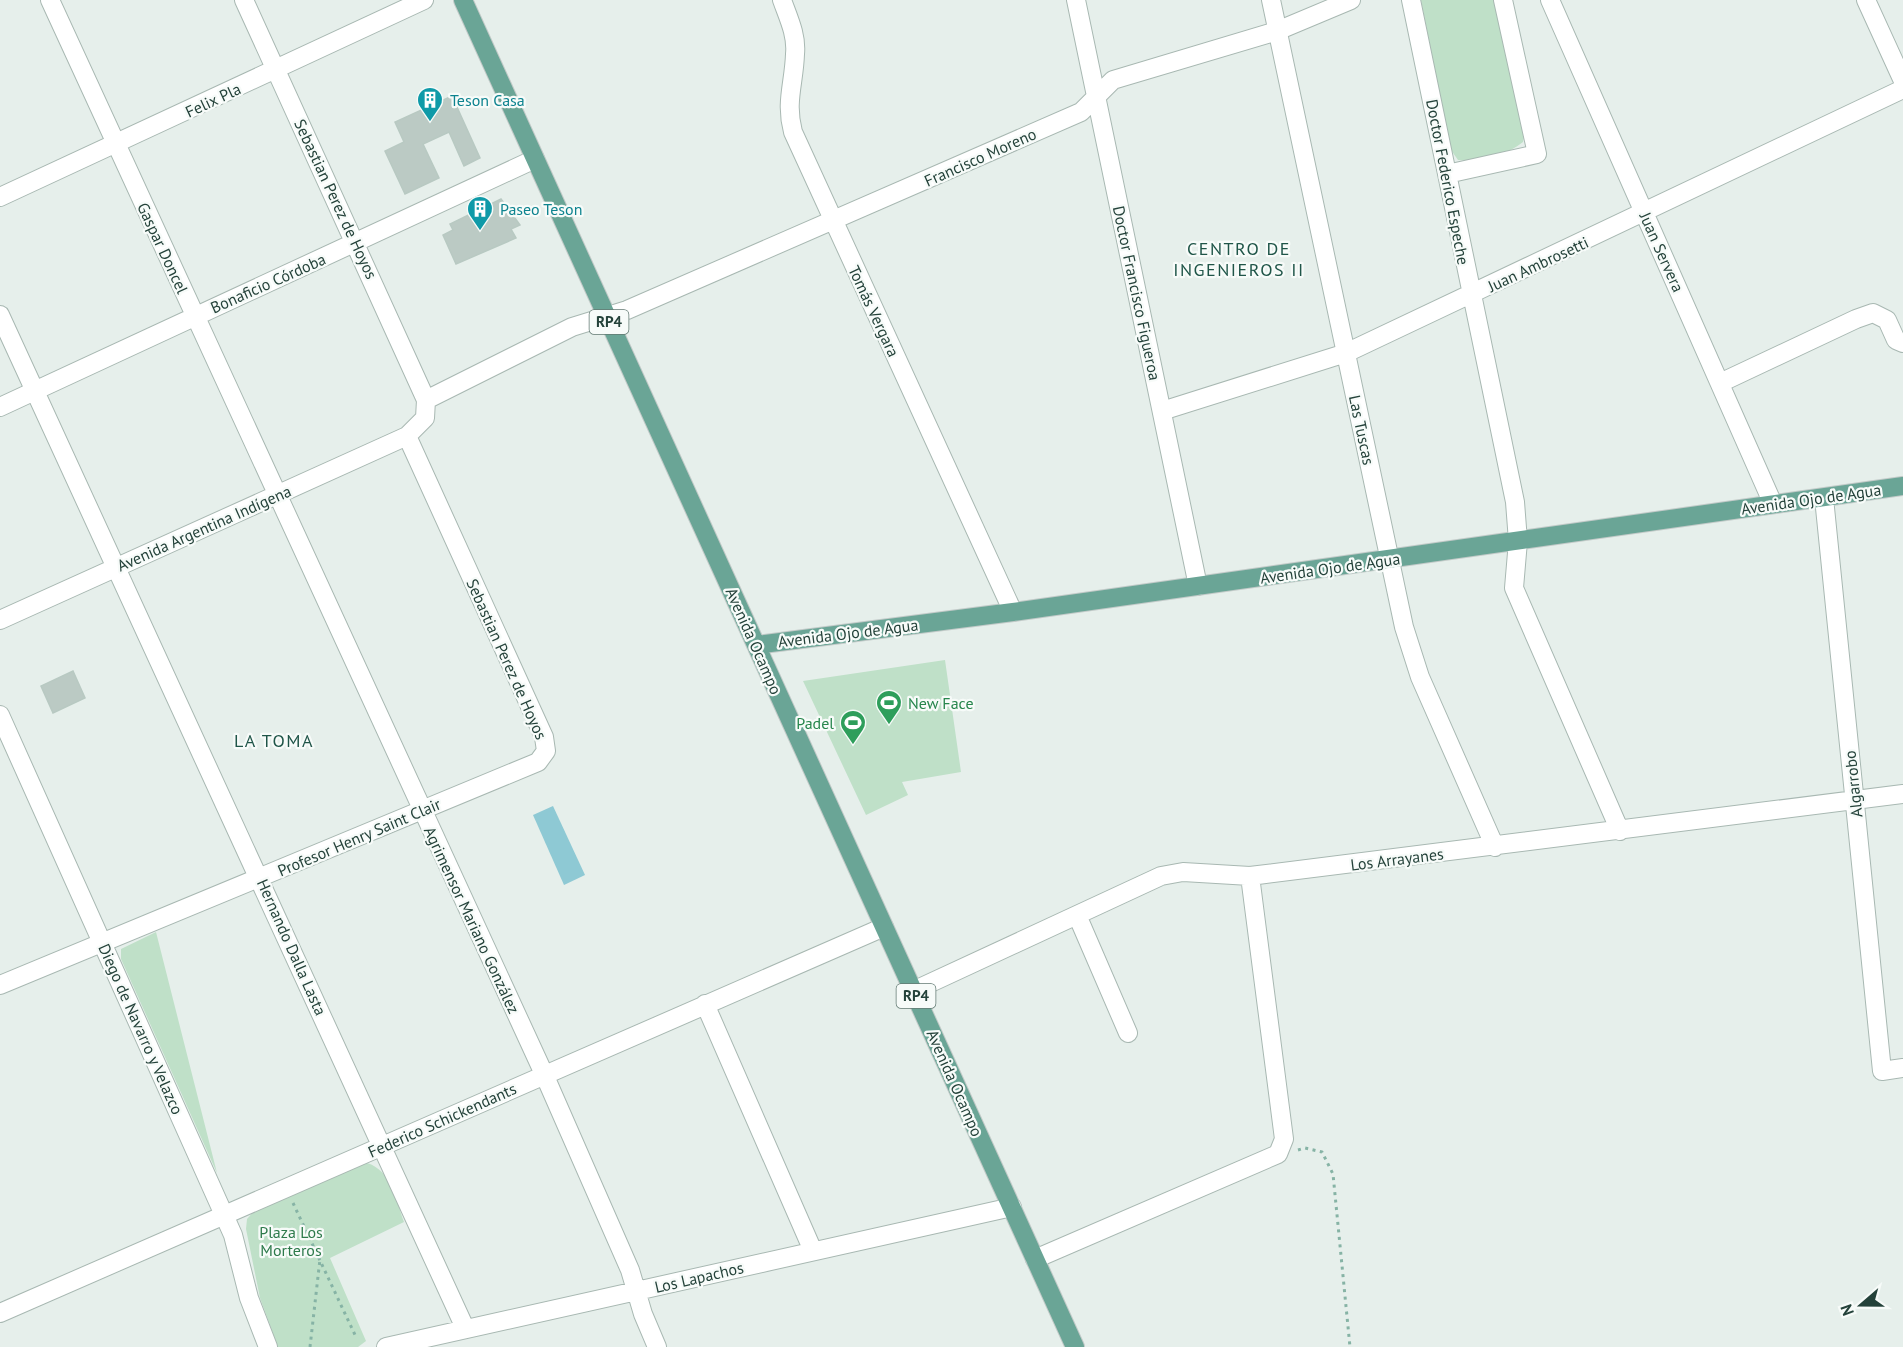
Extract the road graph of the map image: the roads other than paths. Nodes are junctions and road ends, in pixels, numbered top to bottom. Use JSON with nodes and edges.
{"nodes":[{"id":1,"x":50,"y":0,"type":"edge"},
{"id":2,"x":244,"y":0,"type":"edge"},
{"id":3,"x":424,"y":0,"type":"edge"},
{"id":4,"x":463,"y":0,"type":"edge"},
{"id":5,"x":782,"y":0,"type":"edge"},
{"id":6,"x":1076,"y":0,"type":"edge"},
{"id":7,"x":1271,"y":0,"type":"edge"},
{"id":8,"x":1351,"y":0,"type":"edge"},
{"id":9,"x":1411,"y":0,"type":"edge"},
{"id":10,"x":1503,"y":0,"type":"edge"},
{"id":11,"x":1550,"y":0,"type":"edge"},
{"id":12,"x":1866,"y":0,"type":"edge"},
{"id":13,"x":1277,"y":31,"type":"junction"},
{"id":14,"x":277,"y":70,"type":"junction"},
{"id":15,"x":1903,"y":81,"type":"edge"},
{"id":16,"x":1903,"y":90,"type":"edge"},
{"id":17,"x":1097,"y":97,"type":"junction"},
{"id":18,"x":116,"y":145,"type":"junction"},
{"id":19,"x":535,"y":159,"type":"junction"},
{"id":20,"x":1447,"y":174,"type":"junction"},
{"id":21,"x":0,"y":197,"type":"edge"},
{"id":22,"x":1645,"y":213,"type":"junction"},
{"id":23,"x":832,"y":222,"type":"junction"},
{"id":24,"x":356,"y":244,"type":"junction"},
{"id":25,"x":1471,"y":295,"type":"junction"},
{"id":26,"x":0,"y":315,"type":"edge"},
{"id":27,"x":195,"y":316,"type":"junction"},
{"id":28,"x":607,"y":317,"type":"junction"},
{"id":29,"x":1903,"y":343,"type":"edge"},
{"id":30,"x":1346,"y":353,"type":"junction"},
{"id":31,"x":1720,"y":383,"type":"junction"},
{"id":32,"x":35,"y":391,"type":"junction"},
{"id":33,"x":426,"y":400,"type":"junction"},
{"id":34,"x":0,"y":407,"type":"edge"},
{"id":35,"x":1162,"y":411,"type":"junction"},
{"id":36,"x":407,"y":436,"type":"junction"},
{"id":37,"x":1903,"y":486,"type":"edge"},
{"id":38,"x":277,"y":496,"type":"junction"},
{"id":39,"x":1824,"y":498,"type":"junction"},
{"id":40,"x":1773,"y":504,"type":"junction"},
{"id":41,"x":1518,"y":541,"type":"junction"},
{"id":42,"x":1388,"y":560,"type":"junction"},
{"id":43,"x":117,"y":567,"type":"junction"},
{"id":44,"x":1198,"y":586,"type":"junction"},
{"id":45,"x":1013,"y":612,"type":"junction"},
{"id":46,"x":0,"y":620,"type":"edge"},
{"id":47,"x":756,"y":645,"type":"junction"},
{"id":48,"x":0,"y":715,"type":"edge"},
{"id":49,"x":546,"y":751,"type":"joint"},
{"id":50,"x":1903,"y":794,"type":"edge"},
{"id":51,"x":1854,"y":800,"type":"junction"},
{"id":52,"x":421,"y":810,"type":"junction"},
{"id":53,"x":1620,"y":831,"type":"junction"},
{"id":54,"x":1495,"y":847,"type":"junction"},
{"id":55,"x":1250,"y":876,"type":"junction"},
{"id":56,"x":261,"y":878,"type":"junction"},
{"id":57,"x":1077,"y":915,"type":"junction"},
{"id":58,"x":884,"y":927,"type":"junction"},
{"id":59,"x":103,"y":943,"type":"junction"},
{"id":60,"x":0,"y":985,"type":"edge"},
{"id":61,"x":913,"y":991,"type":"junction"},
{"id":62,"x":705,"y":1004,"type":"junction"},
{"id":63,"x":1128,"y":1032,"type":"dead end"},
{"id":64,"x":1903,"y":1068,"type":"edge"},
{"id":65,"x":544,"y":1074,"type":"junction"},
{"id":66,"x":382,"y":1147,"type":"junction"},
{"id":67,"x":1012,"y":1208,"type":"junction"},
{"id":68,"x":225,"y":1216,"type":"junction"},
{"id":69,"x":813,"y":1251,"type":"junction"},
{"id":70,"x":1035,"y":1259,"type":"junction"},
{"id":71,"x":637,"y":1291,"type":"junction"},
{"id":72,"x":0,"y":1313,"type":"edge"},
{"id":73,"x":465,"y":1328,"type":"junction"},
{"id":74,"x":268,"y":1347,"type":"edge"},
{"id":75,"x":386,"y":1347,"type":"edge"},
{"id":76,"x":657,"y":1347,"type":"edge"},
{"id":77,"x":1075,"y":1347,"type":"edge"}],
"edges":[{"from":1,"to":18,"type":"street","name":"Gaspar Doncel"},
{"from":2,"to":14,"type":"street","name":"Sebastian Perez de Hoyos"},
{"from":3,"to":14,"type":"street","name":"Felix Pla"},
{"from":4,"to":19,"type":"main road","name":"Avenida Ocampo","number":"RP4"},
{"from":5,"to":23,"type":"street","name":"Tomás Vergara"},
{"from":6,"to":17,"type":"street","name":"Doctor Francisco Figueroa"},
{"from":7,"to":13,"type":"street","name":"Las Tuscas"},
{"from":8,"to":13,"type":"street","name":"Francisco Moreno"},
{"from":9,"to":20,"type":"street","name":"Doctor Federico Espeche"},
{"from":10,"to":20,"type":"street"},
{"from":11,"to":22,"type":"street","name":"Juan Servera"},
{"from":12,"to":15,"type":"street"},
{"from":13,"to":17,"type":"street","name":"Francisco Moreno"},
{"from":13,"to":30,"type":"street","name":"Las Tuscas"},
{"from":14,"to":18,"type":"street","name":"Felix Pla"},
{"from":14,"to":24,"type":"street","name":"Sebastian Perez de Hoyos"},
{"from":16,"to":22,"type":"street","name":"Juan Ambrosetti"},
{"from":17,"to":23,"type":"street","name":"Francisco Moreno"},
{"from":17,"to":35,"type":"street","name":"Doctor Francisco Figueroa"},
{"from":18,"to":21,"type":"street","name":"Felix Pla"},
{"from":18,"to":27,"type":"street","name":"Gaspar Doncel"},
{"from":19,"to":24,"type":"street","name":"Bonaficio Córdoba"},
{"from":19,"to":28,"type":"main road","name":"Avenida Ocampo","number":"RP4"},
{"from":20,"to":25,"type":"street","name":"Doctor Federico Espeche"},
{"from":22,"to":25,"type":"street","name":"Juan Ambrosetti"},
{"from":22,"to":31,"type":"street","name":"Juan Servera"},
{"from":23,"to":28,"type":"street","name":"Francisco Moreno"},
{"from":23,"to":45,"type":"street","name":"Tomás Vergara"},
{"from":24,"to":27,"type":"street","name":"Bonaficio Córdoba"},
{"from":24,"to":33,"type":"street","name":"Sebastian Perez de Hoyos"},
{"from":25,"to":30,"type":"street","name":"Juan Ambrosetti"},
{"from":25,"to":41,"type":"street","name":"Doctor Federico Espeche"},
{"from":26,"to":32,"type":"street","name":"Hernando Dalla Lasta"},
{"from":27,"to":32,"type":"street","name":"Bonaficio Córdoba"},
{"from":27,"to":38,"type":"street","name":"Gaspar Doncel"},
{"from":28,"to":33,"type":"street"},
{"from":28,"to":47,"type":"main road","name":"Avenida Ocampo","number":"RP4"},
{"from":29,"to":31,"type":"street"},
{"from":30,"to":35,"type":"street","name":"Juan Ambrosetti"},
{"from":30,"to":42,"type":"street","name":"Las Tuscas"},
{"from":31,"to":40,"type":"street","name":"Juan Servera"},
{"from":32,"to":34,"type":"street","name":"Bonaficio Córdoba"},
{"from":32,"to":43,"type":"street","name":"Hernando Dalla Lasta"},
{"from":33,"to":36,"type":"street"},
{"from":35,"to":44,"type":"street","name":"Doctor Francisco Figueroa"},
{"from":36,"to":38,"type":"street","name":"Avenida Argentina Indígena"},
{"from":36,"to":49,"type":"street","name":"Sebastian Perez de Hoyos"},
{"from":37,"to":39,"type":"main road","name":"Avenida Ojo de Agua"},
{"from":38,"to":43,"type":"street","name":"Avenida Argentina Indígena"},
{"from":38,"to":52,"type":"street","name":"Agrimensor Mariano González"},
{"from":39,"to":40,"type":"main road","name":"Avenida Ojo de Agua"},
{"from":39,"to":51,"type":"street","name":"Algarrobo"},
{"from":40,"to":41,"type":"main road","name":"Avenida Ojo de Agua"},
{"from":41,"to":42,"type":"main road","name":"Avenida Ojo de Agua"},
{"from":41,"to":53,"type":"street","name":"Doctor Federico Espeche"},
{"from":42,"to":44,"type":"main road","name":"Avenida Ojo de Agua"},
{"from":42,"to":54,"type":"street","name":"Las Tuscas"},
{"from":43,"to":46,"type":"street","name":"Avenida Argentina Indígena"},
{"from":43,"to":56,"type":"street","name":"Hernando Dalla Lasta"},
{"from":44,"to":45,"type":"main road","name":"Avenida Ojo de Agua"},
{"from":45,"to":47,"type":"main road","name":"Avenida Ojo de Agua"},
{"from":47,"to":58,"type":"main road","name":"Avenida Ocampo","number":"RP4"},
{"from":48,"to":59,"type":"street","name":"Diego de Navarro y Velazco"},
{"from":49,"to":52,"type":"street","name":"Profesor Henry Saint Clair"},
{"from":50,"to":51,"type":"street","name":"Los Arrayanes"},
{"from":51,"to":53,"type":"street","name":"Los Arrayanes"},
{"from":51,"to":64,"type":"street","name":"Algarrobo"},
{"from":52,"to":56,"type":"street","name":"Profesor Henry Saint Clair"},
{"from":52,"to":65,"type":"street","name":"Agrimensor Mariano González"},
{"from":53,"to":54,"type":"street","name":"Los Arrayanes"},
{"from":54,"to":55,"type":"street","name":"Los Arrayanes"},
{"from":55,"to":57,"type":"street","name":"Los Arrayanes"},
{"from":55,"to":70,"type":"street"},
{"from":56,"to":59,"type":"street","name":"Profesor Henry Saint Clair"},
{"from":56,"to":66,"type":"street","name":"Hernando Dalla Lasta"},
{"from":57,"to":61,"type":"street","name":"Los Arrayanes"},
{"from":57,"to":63,"type":"street"},
{"from":58,"to":61,"type":"main road","name":"Avenida Ocampo","number":"RP4"},
{"from":58,"to":62,"type":"street","name":"Federico Schickendants"},
{"from":59,"to":60,"type":"street","name":"Profesor Henry Saint Clair"},
{"from":59,"to":68,"type":"street","name":"Diego de Navarro y Velazco"},
{"from":61,"to":67,"type":"main road","name":"Avenida Ocampo","number":"RP4"},
{"from":62,"to":65,"type":"street","name":"Federico Schickendants"},
{"from":62,"to":69,"type":"street"},
{"from":65,"to":66,"type":"street","name":"Federico Schickendants"},
{"from":65,"to":71,"type":"street","name":"Agrimensor Mariano González"},
{"from":66,"to":68,"type":"street","name":"Federico Schickendants"},
{"from":66,"to":73,"type":"street","name":"Hernando Dalla Lasta"},
{"from":67,"to":69,"type":"street","name":"Los Lapachos"},
{"from":67,"to":70,"type":"main road","name":"Avenida Ocampo","number":"RP4"},
{"from":68,"to":72,"type":"street","name":"Federico Schickendants"},
{"from":68,"to":74,"type":"street","name":"Diego de Navarro y Velazco"},
{"from":69,"to":71,"type":"street","name":"Los Lapachos"},
{"from":70,"to":77,"type":"main road","name":"Avenida Ocampo","number":"RP4"},
{"from":71,"to":73,"type":"street","name":"Los Lapachos"},
{"from":71,"to":76,"type":"street","name":"Agrimensor Mariano González"},
{"from":73,"to":75,"type":"street","name":"Los Lapachos"}]}
